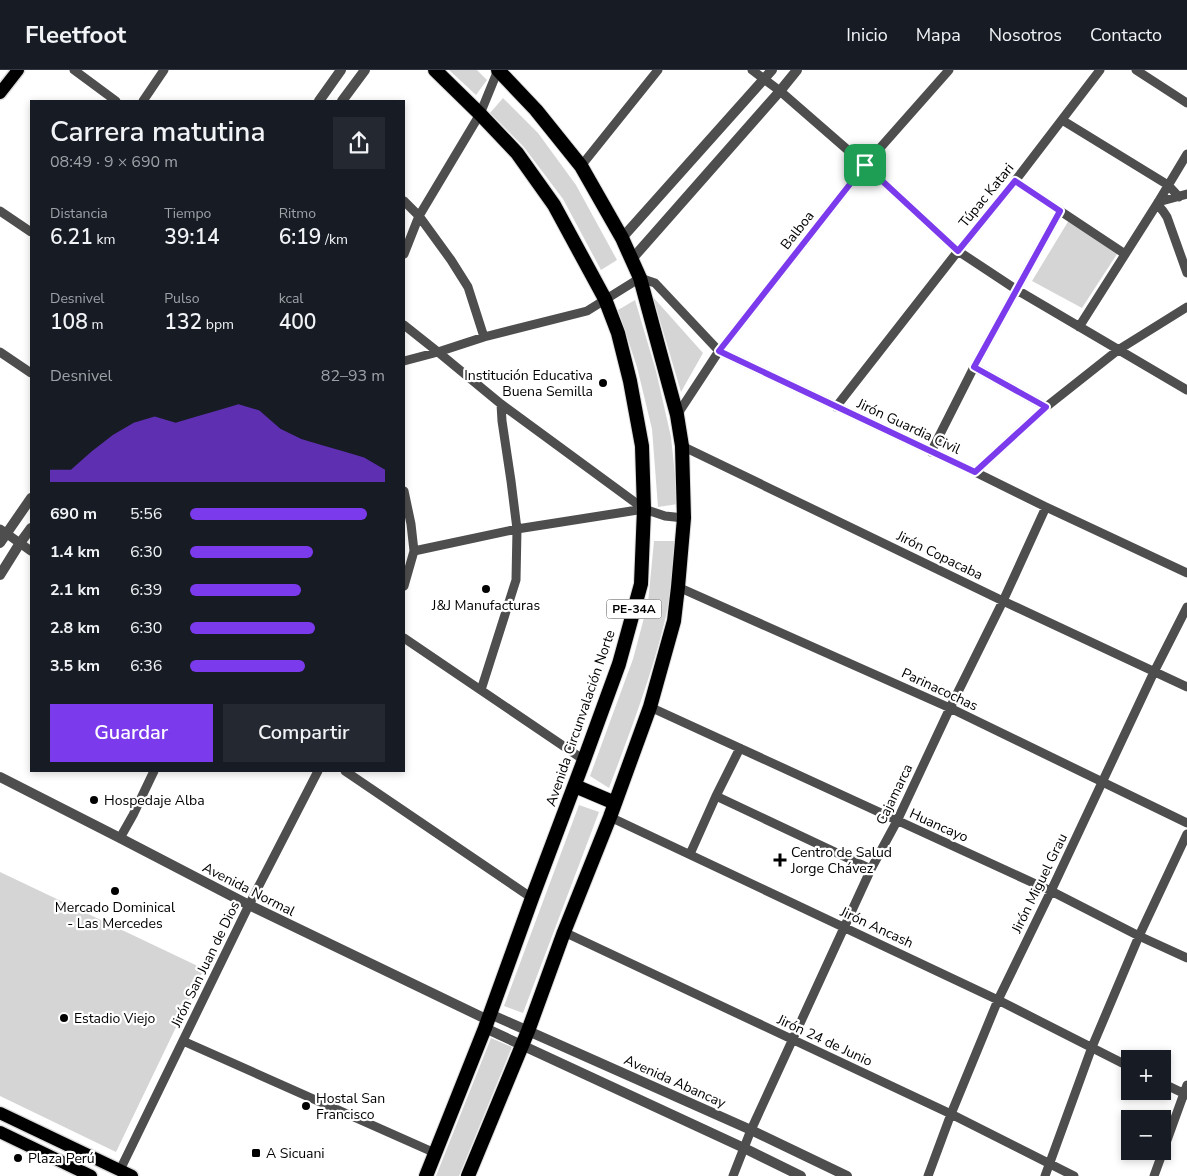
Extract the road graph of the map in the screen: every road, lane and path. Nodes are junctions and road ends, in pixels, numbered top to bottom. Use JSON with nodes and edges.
{"nodes":[{"id":1,"x":18,"y":70,"type":"edge"},
{"id":2,"x":74,"y":70,"type":"edge"},
{"id":3,"x":164,"y":70,"type":"edge"},
{"id":4,"x":342,"y":70,"type":"edge"},
{"id":5,"x":365,"y":70,"type":"edge"},
{"id":6,"x":435,"y":70,"type":"edge"},
{"id":7,"x":498,"y":70,"type":"edge"},
{"id":8,"x":658,"y":70,"type":"edge"},
{"id":9,"x":752,"y":70,"type":"edge"},
{"id":10,"x":772,"y":70,"type":"edge"},
{"id":11,"x":798,"y":70,"type":"edge"},
{"id":12,"x":949,"y":70,"type":"edge"},
{"id":13,"x":1100,"y":70,"type":"edge"},
{"id":14,"x":1136,"y":70,"type":"edge"},
{"id":15,"x":764,"y":79,"type":"junction"},
{"id":16,"x":780,"y":91,"type":"junction"},
{"id":17,"x":0,"y":93,"type":"edge"},
{"id":18,"x":115,"y":100,"type":"edge"},
{"id":19,"x":144,"y":100,"type":"edge"},
{"id":20,"x":320,"y":100,"type":"edge"},
{"id":21,"x":343,"y":100,"type":"edge"},
{"id":22,"x":1187,"y":103,"type":"edge"},
{"id":23,"x":480,"y":114,"type":"junction"},
{"id":24,"x":1062,"y":120,"type":"junction"},
{"id":25,"x":1187,"y":154,"type":"edge"},
{"id":26,"x":865,"y":165,"type":"junction"},
{"id":27,"x":581,"y":166,"type":"junction"},
{"id":28,"x":1015,"y":181,"type":"junction"},
{"id":29,"x":1168,"y":185,"type":"junction"},
{"id":30,"x":1183,"y":196,"type":"edge"},
{"id":31,"x":405,"y":202,"type":"edge"},
{"id":32,"x":1157,"y":203,"type":"junction"},
{"id":33,"x":1060,"y":211,"type":"junction"},
{"id":34,"x":1,"y":213,"type":"edge"},
{"id":35,"x":419,"y":216,"type":"junction"},
{"id":36,"x":30,"y":231,"type":"edge"},
{"id":37,"x":622,"y":238,"type":"junction"},
{"id":38,"x":405,"y":251,"type":"edge"},
{"id":39,"x":958,"y":251,"type":"junction"},
{"id":40,"x":1125,"y":254,"type":"junction"},
{"id":41,"x":632,"y":259,"type":"junction"},
{"id":42,"x":1187,"y":273,"type":"edge"},
{"id":43,"x":640,"y":278,"type":"junction"},
{"id":44,"x":1018,"y":290,"type":"junction"},
{"id":45,"x":605,"y":299,"type":"junction"},
{"id":46,"x":1187,"y":307,"type":"edge"},
{"id":47,"x":405,"y":326,"type":"edge"},
{"id":48,"x":1079,"y":327,"type":"junction"},
{"id":49,"x":484,"y":337,"type":"junction"},
{"id":50,"x":1118,"y":350,"type":"junction"},
{"id":51,"x":719,"y":351,"type":"junction"},
{"id":52,"x":0,"y":352,"type":"edge"},
{"id":53,"x":438,"y":352,"type":"junction"},
{"id":54,"x":405,"y":361,"type":"edge"},
{"id":55,"x":974,"y":367,"type":"junction"},
{"id":56,"x":30,"y":372,"type":"edge"},
{"id":57,"x":1187,"y":390,"type":"edge"},
{"id":58,"x":501,"y":404,"type":"junction"},
{"id":59,"x":836,"y":407,"type":"junction"},
{"id":60,"x":1046,"y":407,"type":"junction"},
{"id":61,"x":677,"y":415,"type":"junction"},
{"id":62,"x":682,"y":446,"type":"junction"},
{"id":63,"x":931,"y":452,"type":"junction"},
{"id":64,"x":975,"y":472,"type":"junction"},
{"id":65,"x":405,"y":496,"type":"edge"},
{"id":66,"x":30,"y":499,"type":"edge"},
{"id":67,"x":1046,"y":507,"type":"junction"},
{"id":68,"x":644,"y":510,"type":"junction"},
{"id":69,"x":684,"y":518,"type":"junction"},
{"id":70,"x":30,"y":529,"type":"edge"},
{"id":71,"x":517,"y":530,"type":"junction"},
{"id":72,"x":3,"y":531,"type":"edge"},
{"id":73,"x":0,"y":543,"type":"edge"},
{"id":74,"x":20,"y":543,"type":"junction"},
{"id":75,"x":30,"y":550,"type":"edge"},
{"id":76,"x":414,"y":551,"type":"junction"},
{"id":77,"x":1187,"y":573,"type":"edge"},
{"id":78,"x":0,"y":575,"type":"edge"},
{"id":79,"x":405,"y":582,"type":"edge"},
{"id":80,"x":678,"y":587,"type":"junction"},
{"id":81,"x":1003,"y":601,"type":"junction"},
{"id":82,"x":1187,"y":607,"type":"edge"},
{"id":83,"x":405,"y":639,"type":"edge"},
{"id":84,"x":1154,"y":672,"type":"junction"},
{"id":85,"x":1187,"y":687,"type":"edge"},
{"id":86,"x":481,"y":690,"type":"junction"},
{"id":87,"x":650,"y":707,"type":"junction"},
{"id":88,"x":950,"y":708,"type":"junction"},
{"id":89,"x":740,"y":748,"type":"junction"},
{"id":90,"x":584,"y":760,"type":"junction"},
{"id":91,"x":154,"y":772,"type":"edge"},
{"id":92,"x":317,"y":772,"type":"edge"},
{"id":93,"x":346,"y":772,"type":"edge"},
{"id":94,"x":0,"y":777,"type":"edge"},
{"id":95,"x":1102,"y":781,"type":"junction"},
{"id":96,"x":574,"y":786,"type":"junction"},
{"id":97,"x":716,"y":796,"type":"junction"},
{"id":98,"x":615,"y":803,"type":"junction"},
{"id":99,"x":610,"y":817,"type":"junction"},
{"id":100,"x":897,"y":821,"type":"junction"},
{"id":101,"x":1187,"y":823,"type":"edge"},
{"id":102,"x":1187,"y":834,"type":"edge"},
{"id":103,"x":120,"y":838,"type":"junction"},
{"id":104,"x":690,"y":854,"type":"junction"},
{"id":105,"x":872,"y":869,"type":"junction"},
{"id":106,"x":1051,"y":891,"type":"junction"},
{"id":107,"x":532,"y":898,"type":"junction"},
{"id":108,"x":249,"y":905,"type":"junction"},
{"id":109,"x":845,"y":927,"type":"junction"},
{"id":110,"x":564,"y":932,"type":"junction"},
{"id":111,"x":1139,"y":936,"type":"junction"},
{"id":112,"x":1187,"y":958,"type":"edge"},
{"id":113,"x":998,"y":1000,"type":"junction"},
{"id":114,"x":488,"y":1021,"type":"junction"},
{"id":115,"x":528,"y":1032,"type":"junction"},
{"id":116,"x":792,"y":1040,"type":"junction"},
{"id":117,"x":183,"y":1041,"type":"junction"},
{"id":118,"x":522,"y":1045,"type":"junction"},
{"id":119,"x":1092,"y":1047,"type":"junction"},
{"id":120,"x":1121,"y":1062,"type":"edge"},
{"id":121,"x":1171,"y":1086,"type":"edge"},
{"id":122,"x":1186,"y":1091,"type":"edge"},
{"id":123,"x":0,"y":1113,"type":"edge"},
{"id":124,"x":951,"y":1114,"type":"junction"},
{"id":125,"x":751,"y":1130,"type":"junction"},
{"id":126,"x":0,"y":1132,"type":"edge"},
{"id":127,"x":744,"y":1148,"type":"junction"},
{"id":128,"x":435,"y":1153,"type":"junction"},
{"id":129,"x":1050,"y":1164,"type":"junction"},
{"id":130,"x":122,"y":1173,"type":"edge"},
{"id":131,"x":471,"y":1175,"type":"edge"},
{"id":132,"x":91,"y":1176,"type":"edge"},
{"id":133,"x":132,"y":1176,"type":"edge"},
{"id":134,"x":426,"y":1176,"type":"edge"},
{"id":135,"x":733,"y":1176,"type":"edge"},
{"id":136,"x":800,"y":1176,"type":"edge"},
{"id":137,"x":848,"y":1176,"type":"edge"},
{"id":138,"x":928,"y":1176,"type":"edge"},
{"id":139,"x":1045,"y":1176,"type":"edge"},
{"id":140,"x":1074,"y":1176,"type":"edge"},
{"id":141,"x":1154,"y":1176,"type":"edge"}],
"edges":[{"from":1,"to":17,"type":"main road"},
{"from":2,"to":18,"type":"street"},
{"from":3,"to":19,"type":"street"},
{"from":4,"to":20,"type":"street"},
{"from":5,"to":21,"type":"street"},
{"from":6,"to":23,"type":"highway","name":"Avenida Circunvalación Norte","number":"PE-34A"},
{"from":7,"to":23,"type":"street"},
{"from":7,"to":27,"type":"highway","number":"PE-34A"},
{"from":8,"to":27,"type":"street"},
{"from":9,"to":15,"type":"street"},
{"from":10,"to":15,"type":"street"},
{"from":11,"to":16,"type":"street"},
{"from":12,"to":26,"type":"street","name":"Balboa"},
{"from":13,"to":24,"type":"street","name":"Túpac Katari"},
{"from":14,"to":22,"type":"street"},
{"from":15,"to":16,"type":"street"},
{"from":15,"to":37,"type":"street"},
{"from":16,"to":26,"type":"street"},
{"from":16,"to":41,"type":"street"},
{"from":23,"to":35,"type":"street"},
{"from":23,"to":45,"type":"highway","name":"Avenida Circunvalación Norte","number":"PE-34A"},
{"from":24,"to":28,"type":"street","name":"Túpac Katari"},
{"from":24,"to":29,"type":"street"},
{"from":25,"to":29,"type":"street"},
{"from":26,"to":39,"type":"street"},
{"from":26,"to":51,"type":"street","name":"Balboa"},
{"from":27,"to":37,"type":"highway","number":"PE-34A"},
{"from":28,"to":33,"type":"street"},
{"from":28,"to":39,"type":"street","name":"Túpac Katari"},
{"from":29,"to":30,"type":"street"},
{"from":29,"to":32,"type":"street"},
{"from":30,"to":32,"type":"street"},
{"from":31,"to":35,"type":"street"},
{"from":32,"to":40,"type":"street"},
{"from":32,"to":42,"type":"street"},
{"from":33,"to":40,"type":"street"},
{"from":33,"to":44,"type":"street"},
{"from":34,"to":36,"type":"street"},
{"from":35,"to":38,"type":"street"},
{"from":35,"to":49,"type":"street"},
{"from":37,"to":41,"type":"highway","number":"PE-34A"},
{"from":39,"to":44,"type":"street"},
{"from":39,"to":59,"type":"street","name":"Túpac Katari"},
{"from":40,"to":48,"type":"street"},
{"from":41,"to":43,"type":"highway","number":"PE-34A"},
{"from":43,"to":45,"type":"street"},
{"from":43,"to":51,"type":"street","name":"Jirón Guardia Civil"},
{"from":43,"to":61,"type":"highway","number":"PE-34A"},
{"from":44,"to":48,"type":"street"},
{"from":44,"to":55,"type":"street"},
{"from":45,"to":49,"type":"street"},
{"from":45,"to":68,"type":"highway","name":"Avenida Circunvalación Norte","number":"PE-34A"},
{"from":46,"to":50,"type":"street"},
{"from":47,"to":53,"type":"street"},
{"from":48,"to":50,"type":"street"},
{"from":49,"to":53,"type":"street"},
{"from":50,"to":57,"type":"street"},
{"from":50,"to":60,"type":"street"},
{"from":51,"to":59,"type":"street","name":"Jirón Guardia Civil"},
{"from":51,"to":61,"type":"street","name":"Balboa"},
{"from":52,"to":56,"type":"street"},
{"from":53,"to":54,"type":"street"},
{"from":53,"to":58,"type":"street"},
{"from":55,"to":60,"type":"street"},
{"from":55,"to":63,"type":"street"},
{"from":58,"to":68,"type":"street"},
{"from":58,"to":71,"type":"street"},
{"from":59,"to":63,"type":"street","name":"Jirón Guardia Civil"},
{"from":60,"to":64,"type":"street"},
{"from":61,"to":62,"type":"highway","number":"PE-34A"},
{"from":62,"to":69,"type":"highway","number":"PE-34A"},
{"from":62,"to":81,"type":"street","name":"Jirón Copacaba"},
{"from":63,"to":64,"type":"street","name":"Jirón Guardia Civil"},
{"from":64,"to":67,"type":"street","name":"Jirón Guardia Civil"},
{"from":65,"to":76,"type":"street"},
{"from":66,"to":72,"type":"street"},
{"from":67,"to":77,"type":"street","name":"Jirón Guardia Civil"},
{"from":67,"to":81,"type":"street","name":"Cajamarca"},
{"from":68,"to":69,"type":"street"},
{"from":68,"to":71,"type":"street"},
{"from":68,"to":90,"type":"highway","name":"Avenida Circunvalación Norte","number":"PE-34A"},
{"from":69,"to":80,"type":"highway","number":"PE-34A"},
{"from":70,"to":74,"type":"street"},
{"from":71,"to":76,"type":"street"},
{"from":71,"to":86,"type":"street"},
{"from":72,"to":73,"type":"street"},
{"from":72,"to":74,"type":"street"},
{"from":74,"to":75,"type":"street"},
{"from":74,"to":78,"type":"street"},
{"from":76,"to":79,"type":"street"},
{"from":80,"to":87,"type":"highway","number":"PE-34A"},
{"from":80,"to":88,"type":"street","name":"Parinacochas"},
{"from":81,"to":84,"type":"street","name":"Jirón Copacaba"},
{"from":81,"to":88,"type":"street","name":"Cajamarca"},
{"from":82,"to":84,"type":"street","name":"Jirón Miguel Grau"},
{"from":83,"to":86,"type":"street"},
{"from":84,"to":85,"type":"street","name":"Jirón Copacaba"},
{"from":84,"to":95,"type":"street","name":"Jirón Miguel Grau"},
{"from":86,"to":90,"type":"street"},
{"from":87,"to":89,"type":"street","name":"Huancayo"},
{"from":87,"to":98,"type":"highway","number":"PE-34A"},
{"from":88,"to":95,"type":"street","name":"Parinacochas"},
{"from":88,"to":100,"type":"street","name":"Cajamarca"},
{"from":89,"to":97,"type":"street"},
{"from":89,"to":100,"type":"street","name":"Huancayo"},
{"from":90,"to":96,"type":"highway","name":"Avenida Circunvalación Norte","number":"PE-34A"},
{"from":91,"to":103,"type":"street"},
{"from":92,"to":108,"type":"street","name":"Jirón San Juan de Dios"},
{"from":93,"to":107,"type":"street"},
{"from":94,"to":103,"type":"street","name":"Avenida Normal"},
{"from":95,"to":101,"type":"street","name":"Parinacochas"},
{"from":95,"to":106,"type":"street","name":"Jirón Miguel Grau"},
{"from":96,"to":98,"type":"highway"},
{"from":96,"to":107,"type":"highway","name":"Avenida Circunvalación Norte","number":"PE-34A"},
{"from":97,"to":104,"type":"street"},
{"from":97,"to":105,"type":"street"},
{"from":98,"to":99,"type":"highway","number":"PE-34A"},
{"from":99,"to":104,"type":"street","name":"Jirón Ancash"},
{"from":99,"to":110,"type":"highway","number":"PE-34A"},
{"from":100,"to":105,"type":"street","name":"Cajamarca"},
{"from":100,"to":106,"type":"street","name":"Huancayo"},
{"from":102,"to":111,"type":"street"},
{"from":103,"to":108,"type":"street","name":"Avenida Normal"},
{"from":104,"to":109,"type":"street","name":"Jirón Ancash"},
{"from":105,"to":109,"type":"street","name":"Cajamarca"},
{"from":106,"to":111,"type":"street","name":"Huancayo"},
{"from":106,"to":113,"type":"street","name":"Jirón Miguel Grau"},
{"from":107,"to":114,"type":"highway","name":"Avenida Circunvalación Norte","number":"PE-34A"},
{"from":108,"to":114,"type":"street","name":"Avenida Normal"},
{"from":108,"to":117,"type":"street","name":"Jirón San Juan de Dios"},
{"from":109,"to":113,"type":"street","name":"Jirón Ancash"},
{"from":109,"to":116,"type":"street","name":"Cajamarca"},
{"from":110,"to":115,"type":"highway","number":"PE-34A"},
{"from":110,"to":116,"type":"street","name":"Jirón 24 de Junio"},
{"from":111,"to":112,"type":"street","name":"Huancayo"},
{"from":111,"to":119,"type":"street"},
{"from":113,"to":119,"type":"street","name":"Jirón Ancash"},
{"from":113,"to":124,"type":"street","name":"Jirón Miguel Grau"},
{"from":114,"to":115,"type":"street","name":"Avenida Abancay"},
{"from":114,"to":118,"type":"street"},
{"from":114,"to":128,"type":"highway","name":"Avenida Circunvalación Norte","number":"PE-34A"},
{"from":115,"to":118,"type":"highway","number":"PE-34A"},
{"from":115,"to":125,"type":"street","name":"Avenida Abancay"},
{"from":116,"to":124,"type":"street","name":"Jirón 24 de Junio"},
{"from":116,"to":125,"type":"street","name":"Cajamarca"},
{"from":117,"to":128,"type":"street"},
{"from":117,"to":130,"type":"street","name":"Jirón San Juan de Dios"},
{"from":118,"to":127,"type":"street"},
{"from":118,"to":131,"type":"highway","number":"PE-34A"},
{"from":119,"to":120,"type":"street","name":"Jirón Ancash"},
{"from":119,"to":129,"type":"street"},
{"from":121,"to":122,"type":"street"},
{"from":122,"to":141,"type":"street"},
{"from":123,"to":130,"type":"main road"},
{"from":124,"to":129,"type":"street","name":"Jirón 24 de Junio"},
{"from":124,"to":138,"type":"street","name":"Jirón Miguel Grau"},
{"from":125,"to":127,"type":"street","name":"Cajamarca"},
{"from":125,"to":137,"type":"street","name":"Avenida Abancay"},
{"from":126,"to":132,"type":"main road"},
{"from":127,"to":135,"type":"street","name":"Cajamarca"},
{"from":127,"to":136,"type":"street"},
{"from":128,"to":134,"type":"highway","name":"Avenida Circunvalación Norte","number":"PE-34A"},
{"from":129,"to":139,"type":"street"},
{"from":129,"to":140,"type":"street","name":"Jirón 24 de Junio"},
{"from":130,"to":133,"type":"main road"}]}
